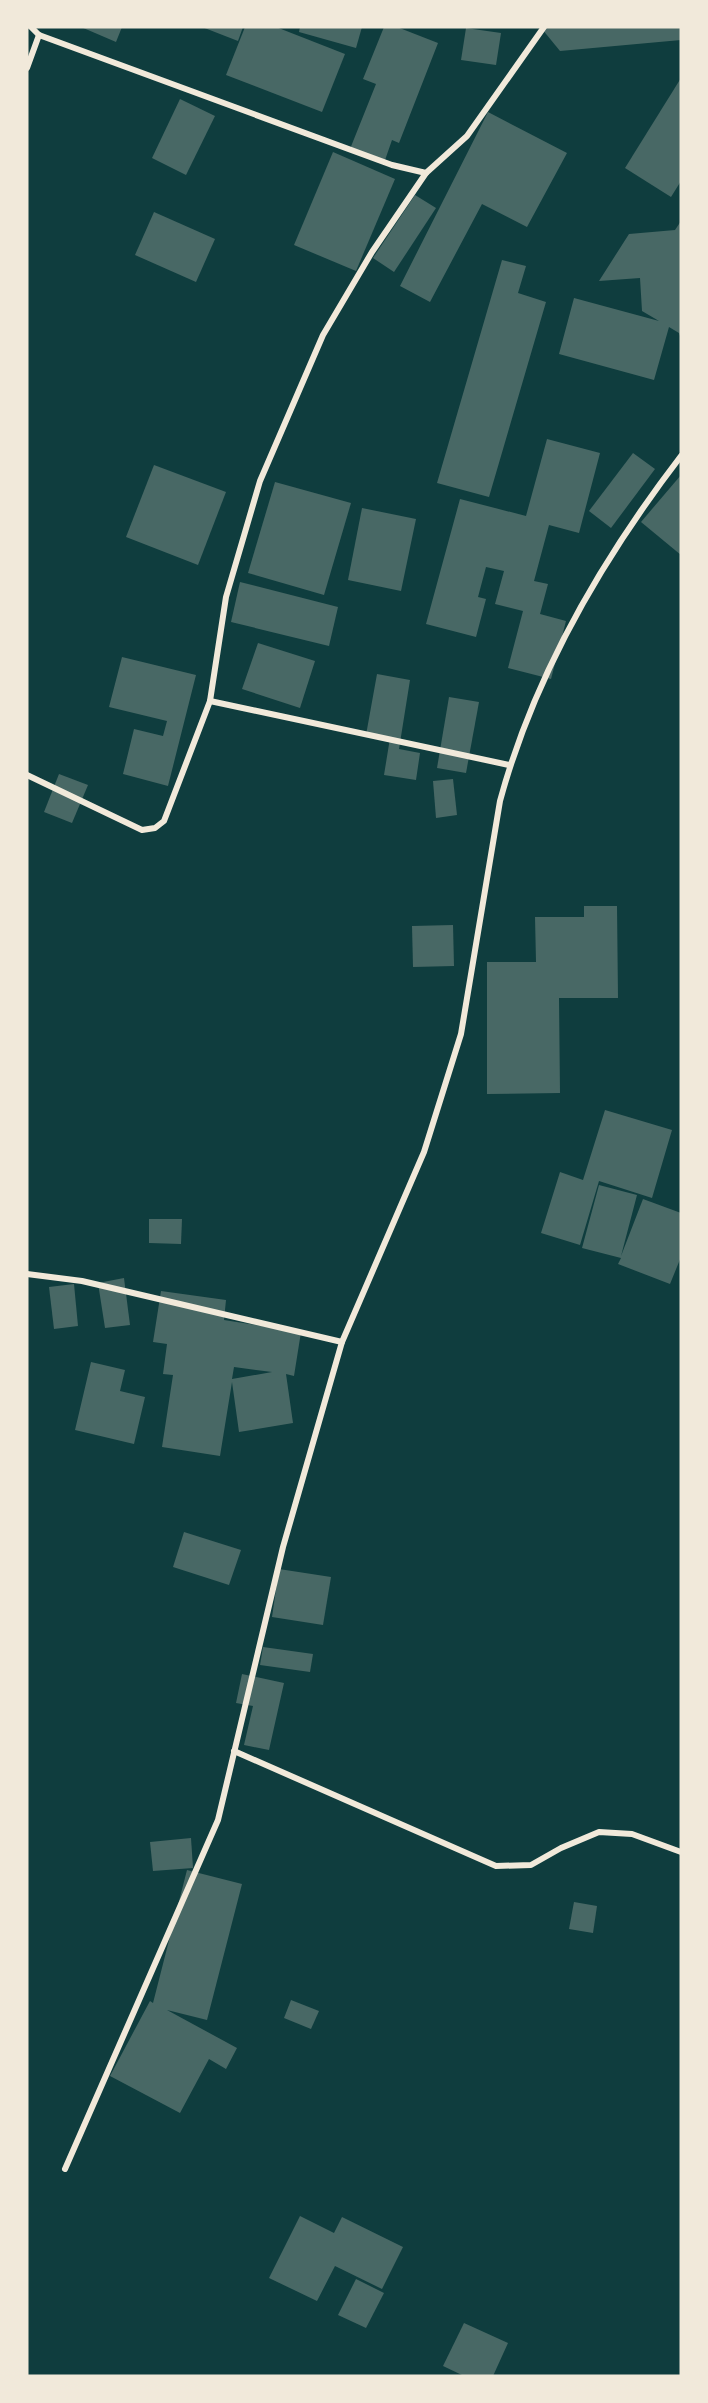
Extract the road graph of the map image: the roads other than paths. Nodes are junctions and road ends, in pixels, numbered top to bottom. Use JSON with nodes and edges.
{"nodes":[{"id":1,"x":31,"y":27,"type":"edge"},
{"id":2,"x":544,"y":27,"type":"edge"},
{"id":3,"x":39,"y":35,"type":"junction"},
{"id":4,"x":27,"y":68,"type":"edge"},
{"id":5,"x":426,"y":173,"type":"junction"},
{"id":6,"x":681,"y":456,"type":"edge"},
{"id":7,"x":210,"y":701,"type":"junction"},
{"id":8,"x":509,"y":765,"type":"junction"},
{"id":9,"x":27,"y":775,"type":"edge"},
{"id":10,"x":27,"y":1274,"type":"edge"},
{"id":11,"x":342,"y":1342,"type":"junction"},
{"id":12,"x":234,"y":1751,"type":"junction"},
{"id":13,"x":681,"y":1852,"type":"edge"},
{"id":14,"x":65,"y":2169,"type":"dead end"}],
"edges":[{"from":1,"to":3,"type":"street"},
{"from":2,"to":5,"type":"street"},
{"from":3,"to":4,"type":"street"},
{"from":3,"to":5,"type":"street"},
{"from":5,"to":7,"type":"street"},
{"from":6,"to":8,"type":"street"},
{"from":7,"to":8,"type":"street"},
{"from":7,"to":9,"type":"street"},
{"from":8,"to":11,"type":"street"},
{"from":10,"to":11,"type":"street"},
{"from":11,"to":12,"type":"street"},
{"from":12,"to":13,"type":"street"},
{"from":12,"to":14,"type":"street"}]}
